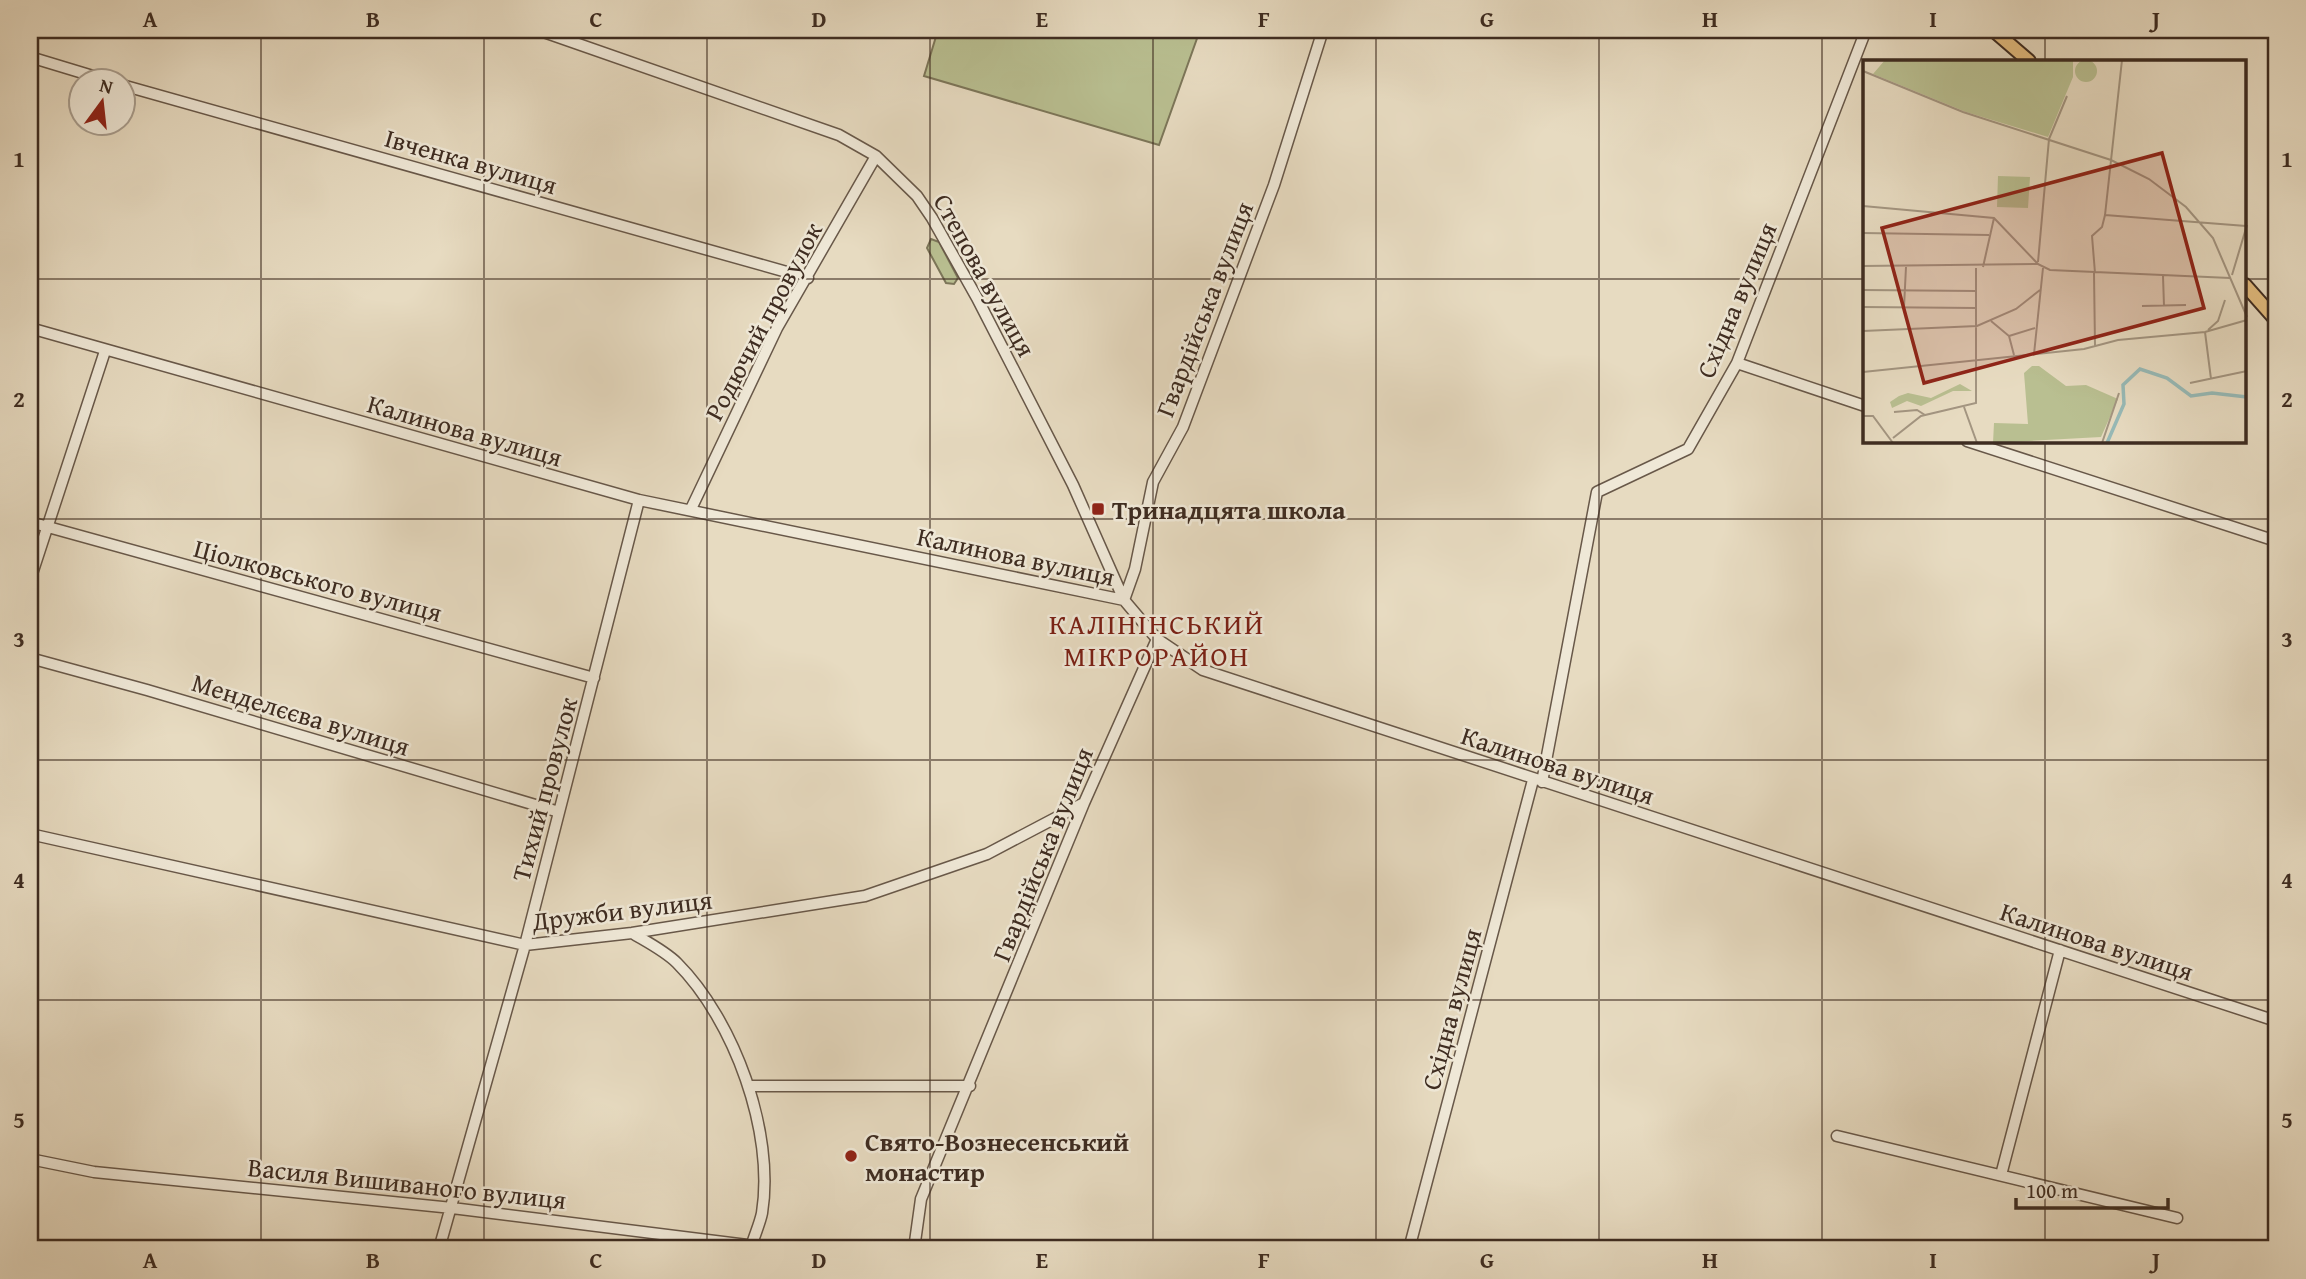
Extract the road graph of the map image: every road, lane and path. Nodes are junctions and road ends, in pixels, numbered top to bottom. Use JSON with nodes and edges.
{"nodes":[{"id":1,"x":538,"y":30,"type":"edge"},
{"id":2,"x":1323,"y":30,"type":"edge"},
{"id":3,"x":1866,"y":30,"type":"edge"},
{"id":4,"x":1993,"y":30,"type":"edge"},
{"id":5,"x":30,"y":57,"type":"edge"},
{"id":6,"x":2028,"y":60,"type":"edge"},
{"id":7,"x":66,"y":68,"type":"edge"},
{"id":8,"x":136,"y":89,"type":"edge"},
{"id":9,"x":876,"y":156,"type":"junction"},
{"id":10,"x":808,"y":278,"type":"junction"},
{"id":11,"x":2246,"y":286,"type":"edge"},
{"id":12,"x":2276,"y":320,"type":"edge"},
{"id":13,"x":30,"y":328,"type":"edge"},
{"id":14,"x":105,"y":351,"type":"junction"},
{"id":15,"x":1737,"y":363,"type":"junction"},
{"id":16,"x":1863,"y":405,"type":"edge"},
{"id":17,"x":1973,"y":443,"type":"edge"},
{"id":18,"x":639,"y":500,"type":"junction"},
{"id":19,"x":691,"y":509,"type":"junction"},
{"id":20,"x":30,"y":522,"type":"edge"},
{"id":21,"x":48,"y":527,"type":"junction"},
{"id":22,"x":2276,"y":541,"type":"edge"},
{"id":23,"x":30,"y":580,"type":"edge"},
{"id":24,"x":1124,"y":600,"type":"junction"},
{"id":25,"x":1157,"y":639,"type":"junction"},
{"id":26,"x":30,"y":658,"type":"edge"},
{"id":27,"x":594,"y":678,"type":"junction"},
{"id":28,"x":1538,"y":781,"type":"junction"},
{"id":29,"x":1084,"y":803,"type":"junction"},
{"id":30,"x":559,"y":812,"type":"junction"},
{"id":31,"x":30,"y":834,"type":"edge"},
{"id":32,"x":632,"y":933,"type":"junction"},
{"id":33,"x":525,"y":945,"type":"junction"},
{"id":34,"x":2060,"y":950,"type":"junction"},
{"id":35,"x":2276,"y":1021,"type":"edge"},
{"id":36,"x":750,"y":1086,"type":"junction"},
{"id":37,"x":970,"y":1086,"type":"junction"},
{"id":38,"x":1837,"y":1136,"type":"dead end"},
{"id":39,"x":30,"y":1160,"type":"edge"},
{"id":40,"x":2001,"y":1175,"type":"junction"},
{"id":41,"x":452,"y":1208,"type":"junction"},
{"id":42,"x":2177,"y":1218,"type":"dead end"},
{"id":43,"x":752,"y":1244,"type":"junction"},
{"id":44,"x":439,"y":1249,"type":"edge"},
{"id":45,"x":780,"y":1249,"type":"edge"},
{"id":46,"x":914,"y":1249,"type":"edge"},
{"id":47,"x":1409,"y":1249,"type":"edge"}],
"edges":[{"from":1,"to":9,"type":"street","name":"Степова вулиця"},
{"from":2,"to":24,"type":"street","name":"Гвардійська вулиця"},
{"from":3,"to":15,"type":"street","name":"Східна вулиця"},
{"from":4,"to":6,"type":"main road"},
{"from":5,"to":7,"type":"street"},
{"from":8,"to":10,"type":"street","name":"Івченка вулиця"},
{"from":9,"to":10,"type":"street","name":"Родючий провулок"},
{"from":9,"to":24,"type":"street","name":"Степова вулиця"},
{"from":10,"to":19,"type":"street","name":"Родючий провулок"},
{"from":11,"to":12,"type":"main road"},
{"from":13,"to":14,"type":"street","name":"Калинова вулиця"},
{"from":14,"to":18,"type":"street","name":"Калинова вулиця"},
{"from":14,"to":21,"type":"street"},
{"from":15,"to":16,"type":"street"},
{"from":15,"to":28,"type":"street","name":"Східна вулиця"},
{"from":17,"to":22,"type":"street"},
{"from":18,"to":19,"type":"street","name":"Калинова вулиця"},
{"from":18,"to":27,"type":"street","name":"Тихий провулок"},
{"from":19,"to":24,"type":"street","name":"Калинова вулиця"},
{"from":20,"to":21,"type":"street","name":"Ціолковського вулиця"},
{"from":21,"to":23,"type":"street"},
{"from":21,"to":27,"type":"street","name":"Ціолковського вулиця"},
{"from":24,"to":25,"type":"street","name":"Калинова вулиця"},
{"from":25,"to":28,"type":"street","name":"Калинова вулиця"},
{"from":25,"to":29,"type":"street","name":"Гвардійська вулиця"},
{"from":26,"to":30,"type":"street","name":"Менделєєва вулиця"},
{"from":27,"to":30,"type":"street","name":"Тихий провулок"},
{"from":28,"to":34,"type":"street","name":"Калинова вулиця"},
{"from":28,"to":47,"type":"street","name":"Східна вулиця"},
{"from":29,"to":32,"type":"street","name":"Дружби вулиця"},
{"from":29,"to":37,"type":"street","name":"Гвардійська вулиця"},
{"from":30,"to":33,"type":"street","name":"Тихий провулок"},
{"from":31,"to":33,"type":"street","name":"Дружби вулиця"},
{"from":32,"to":33,"type":"street","name":"Дружби вулиця"},
{"from":32,"to":36,"type":"street"},
{"from":33,"to":41,"type":"street","name":"Тихий провулок"},
{"from":34,"to":35,"type":"street","name":"Калинова вулиця"},
{"from":34,"to":40,"type":"street"},
{"from":36,"to":37,"type":"street"},
{"from":36,"to":43,"type":"street"},
{"from":37,"to":46,"type":"street","name":"Гвардійська вулиця"},
{"from":38,"to":40,"type":"street"},
{"from":39,"to":41,"type":"street","name":"Василя Вишиваного вулиця"},
{"from":40,"to":42,"type":"street"},
{"from":41,"to":43,"type":"street","name":"Василя Вишиваного вулиця"},
{"from":41,"to":44,"type":"street","name":"Тихий провулок"},
{"from":43,"to":45,"type":"street","name":"Василя Вишиваного вулиця"}]}
